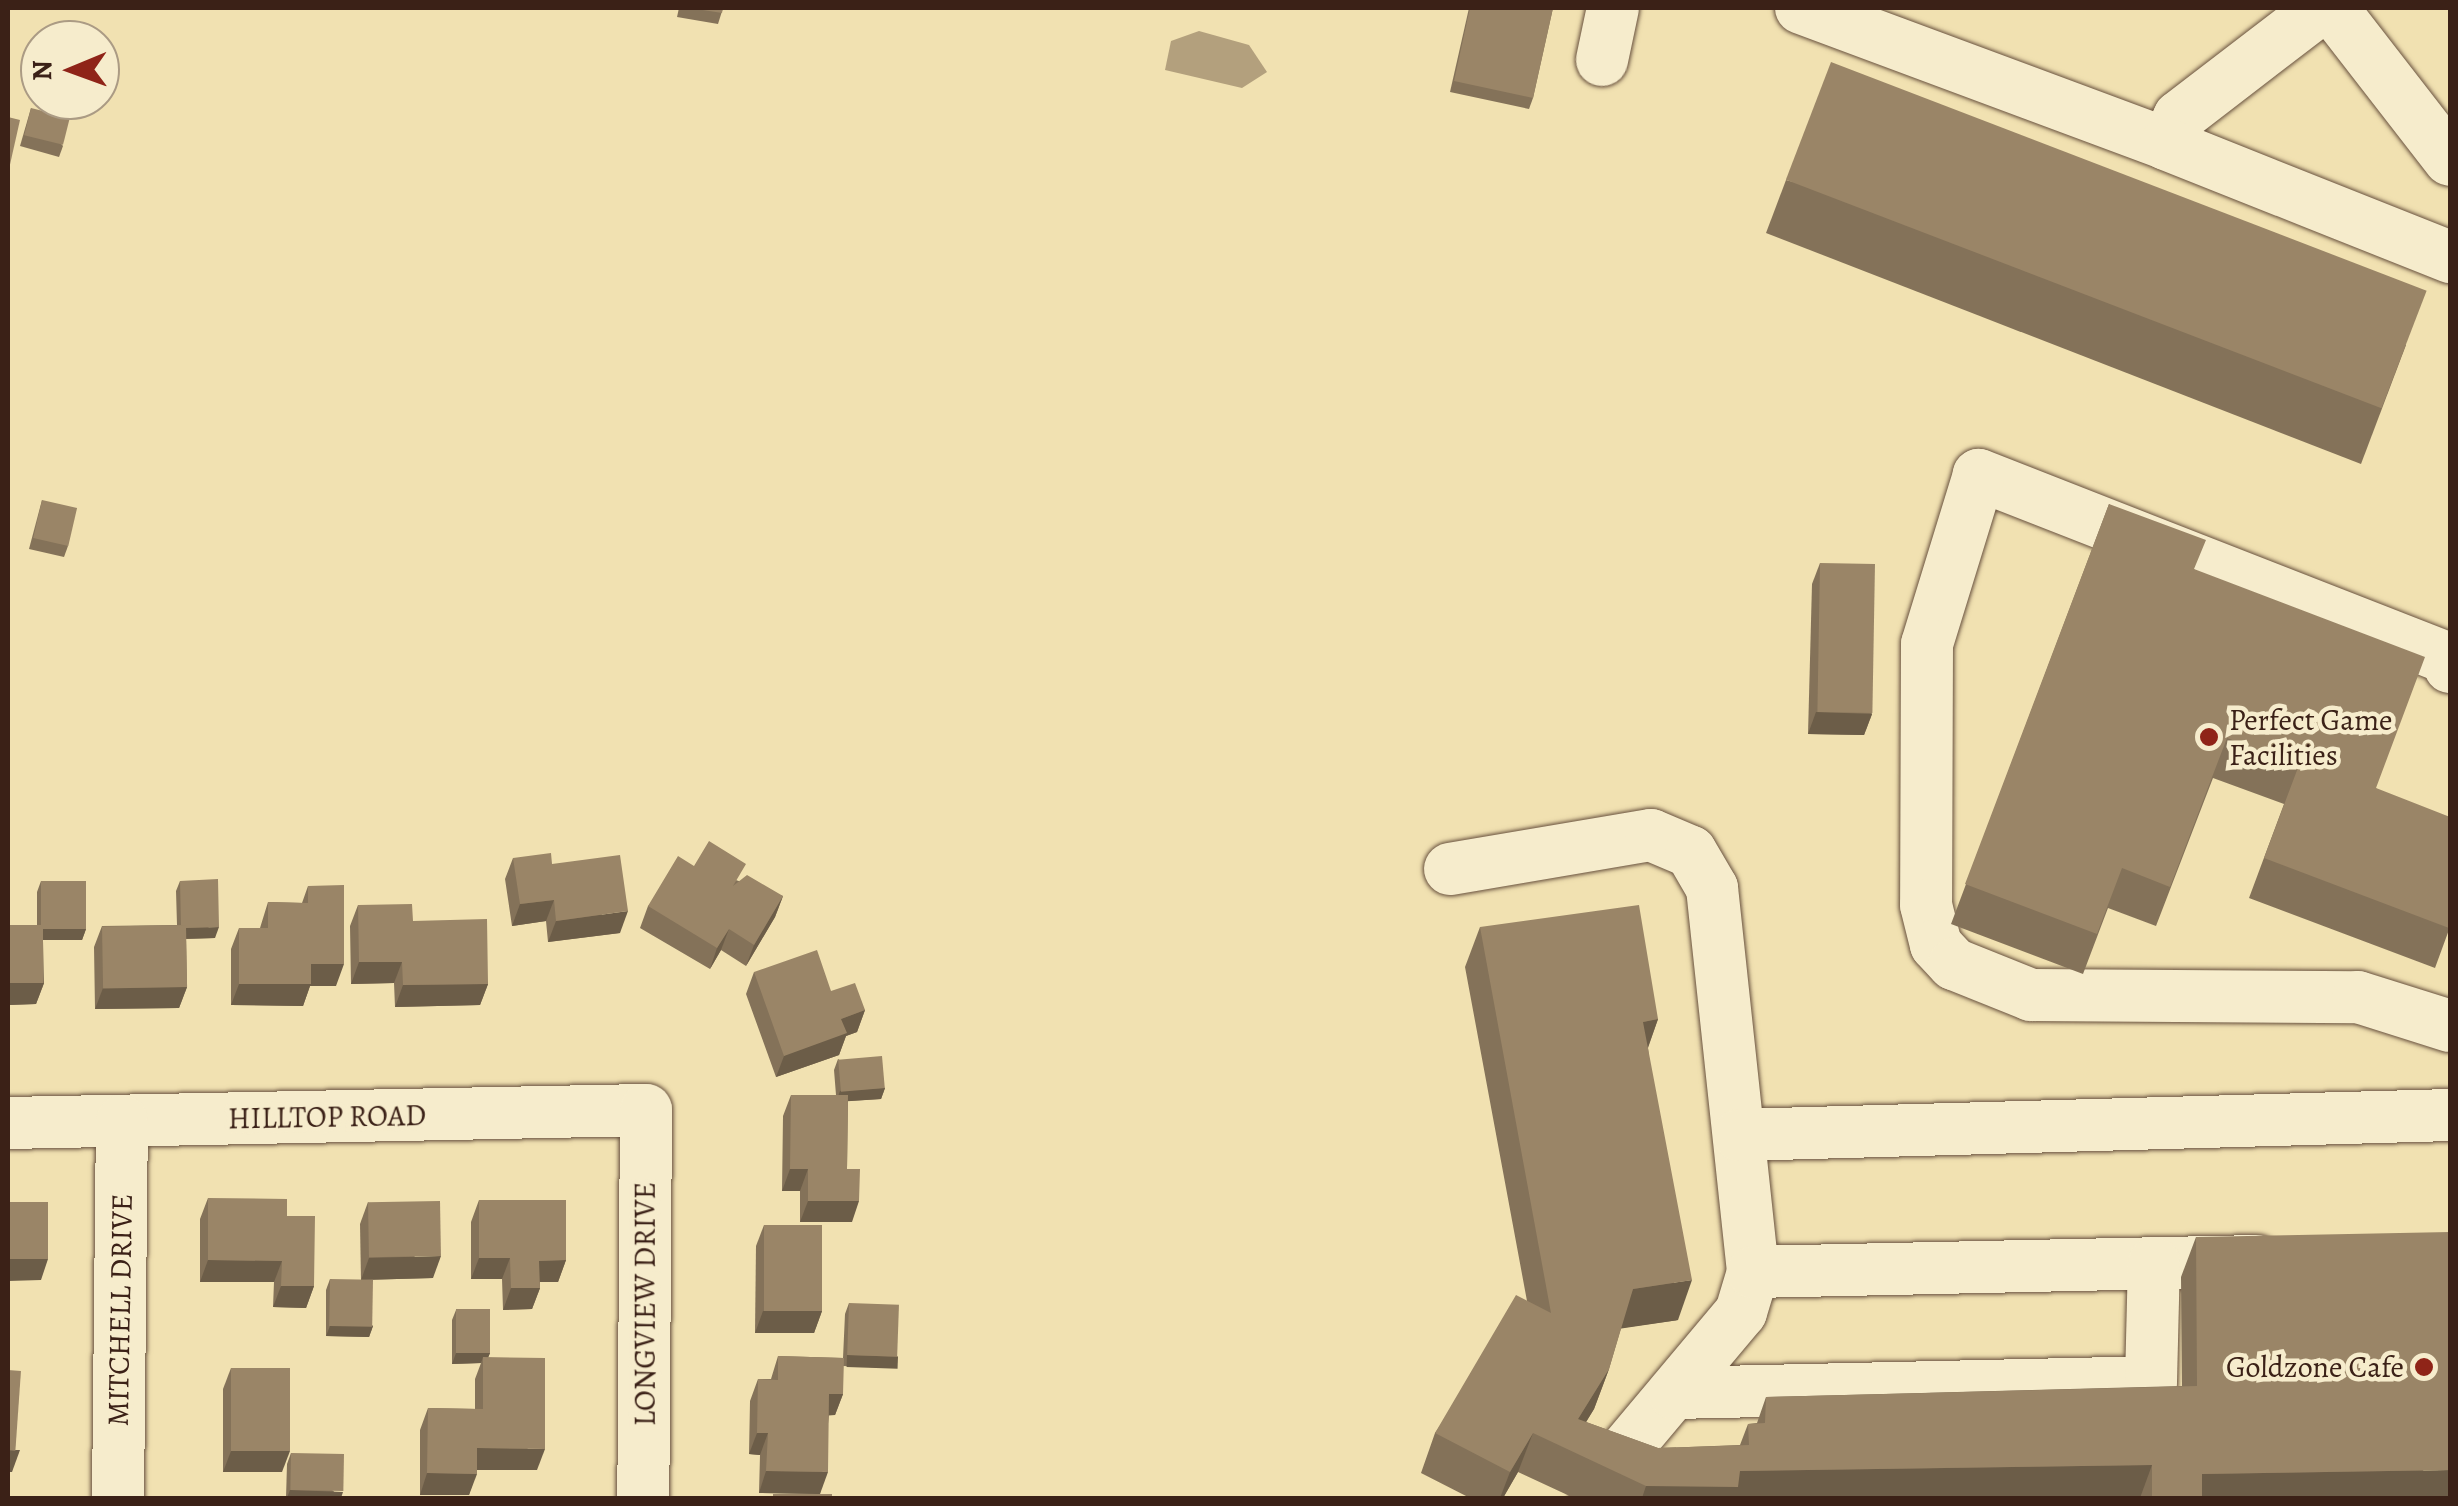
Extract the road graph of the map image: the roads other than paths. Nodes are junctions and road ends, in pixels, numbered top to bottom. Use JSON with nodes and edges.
{"nodes":[{"id":1,"x":1613,"y":8,"type":"edge"},
{"id":2,"x":1801,"y":8,"type":"edge"},
{"id":3,"x":2321,"y":8,"type":"edge"},
{"id":4,"x":2332,"y":8,"type":"edge"},
{"id":5,"x":1602,"y":60,"type":"dead end"},
{"id":6,"x":2166,"y":144,"type":"junction"},
{"id":7,"x":2450,"y":160,"type":"edge"},
{"id":8,"x":2450,"y":257,"type":"edge"},
{"id":9,"x":2450,"y":667,"type":"edge"},
{"id":10,"x":1450,"y":869,"type":"dead end"},
{"id":11,"x":2450,"y":1026,"type":"edge"},
{"id":12,"x":646,"y":1110,"type":"joint"},
{"id":13,"x":2450,"y":1115,"type":"edge"},
{"id":14,"x":122,"y":1122,"type":"junction"},
{"id":15,"x":8,"y":1123,"type":"edge"},
{"id":16,"x":1739,"y":1134,"type":"junction"},
{"id":17,"x":2312,"y":1260,"type":"edge"},
{"id":18,"x":2154,"y":1263,"type":"junction"},
{"id":19,"x":1753,"y":1272,"type":"junction"},
{"id":20,"x":1674,"y":1393,"type":"junction"},
{"id":21,"x":118,"y":1498,"type":"edge"},
{"id":22,"x":643,"y":1498,"type":"edge"},
{"id":23,"x":1596,"y":1498,"type":"edge"}],
"edges":[{"from":1,"to":5,"type":"street"},
{"from":2,"to":6,"type":"street"},
{"from":3,"to":6,"type":"street"},
{"from":4,"to":7,"type":"street"},
{"from":6,"to":8,"type":"street"},
{"from":9,"to":11,"type":"street"},
{"from":10,"to":16,"type":"street"},
{"from":12,"to":14,"type":"street","name":"HILLTOP ROAD"},
{"from":12,"to":22,"type":"street","name":"LONGVIEW DRIVE"},
{"from":13,"to":16,"type":"street"},
{"from":14,"to":15,"type":"street","name":"HILLTOP ROAD"},
{"from":14,"to":21,"type":"street","name":"MITCHELL DRIVE"},
{"from":16,"to":19,"type":"street"},
{"from":17,"to":18,"type":"street"},
{"from":18,"to":19,"type":"street"},
{"from":18,"to":20,"type":"street"},
{"from":19,"to":20,"type":"street"},
{"from":20,"to":23,"type":"street"}]}
